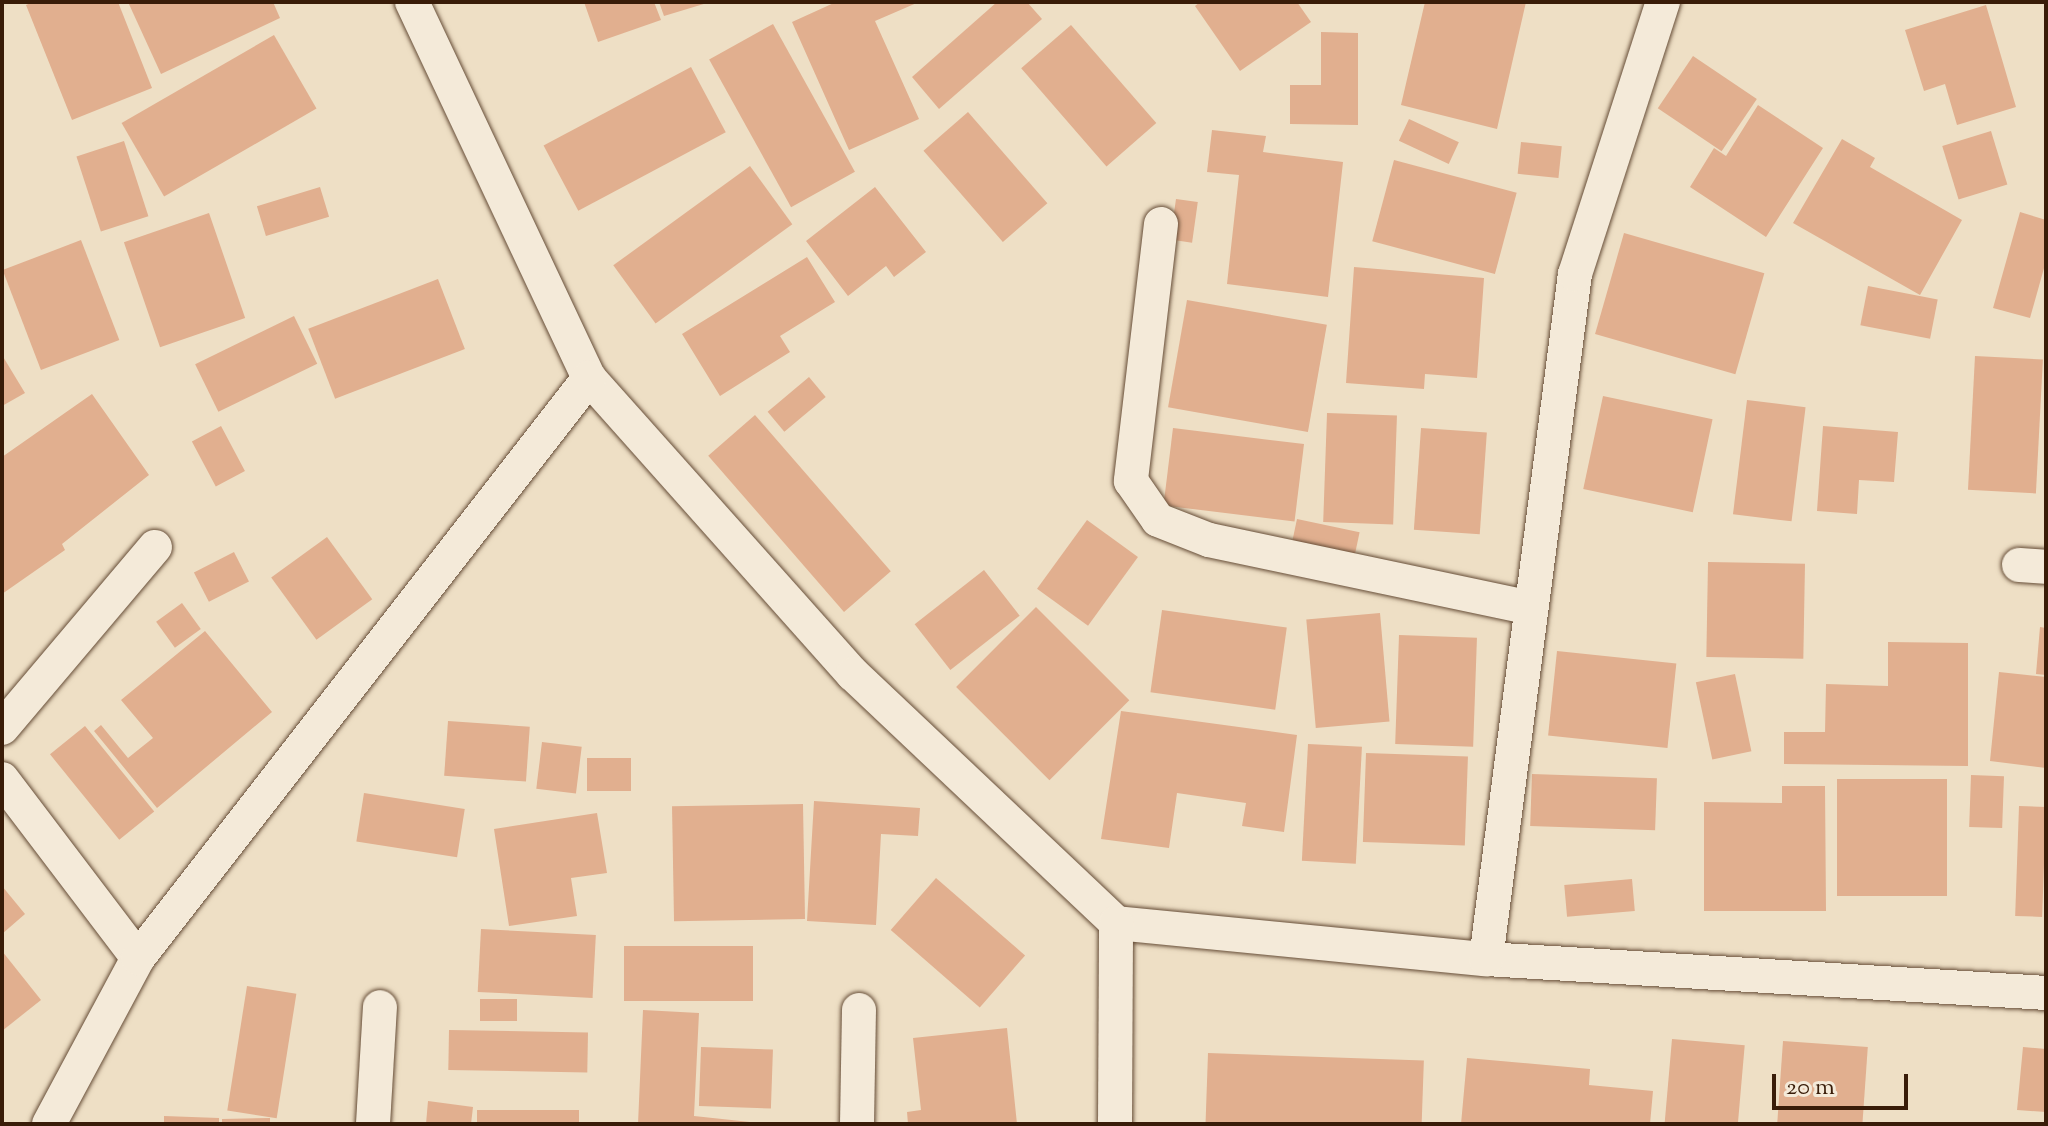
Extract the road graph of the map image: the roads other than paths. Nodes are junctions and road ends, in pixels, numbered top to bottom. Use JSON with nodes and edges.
{"nodes":[{"id":1,"x":412,"y":2,"type":"edge"},
{"id":2,"x":1663,"y":2,"type":"edge"},
{"id":3,"x":1161,"y":224,"type":"dead end"},
{"id":4,"x":589,"y":378,"type":"junction"},
{"id":5,"x":155,"y":547,"type":"dead end"},
{"id":6,"x":1531,"y":608,"type":"junction"},
{"id":7,"x":2,"y":728,"type":"edge"},
{"id":8,"x":2,"y":779,"type":"edge"},
{"id":9,"x":1116,"y":923,"type":"junction"},
{"id":10,"x":138,"y":958,"type":"junction"},
{"id":11,"x":1486,"y":959,"type":"junction"},
{"id":12,"x":2046,"y":993,"type":"edge"},
{"id":13,"x":380,"y":1007,"type":"dead end"},
{"id":14,"x":859,"y":1010,"type":"dead end"},
{"id":15,"x":49,"y":1124,"type":"edge"},
{"id":16,"x":373,"y":1124,"type":"edge"},
{"id":17,"x":857,"y":1124,"type":"edge"},
{"id":18,"x":1115,"y":1124,"type":"edge"}],
"edges":[{"from":1,"to":4,"type":"street"},
{"from":2,"to":6,"type":"street"},
{"from":3,"to":6,"type":"street"},
{"from":4,"to":9,"type":"street"},
{"from":4,"to":10,"type":"street"},
{"from":5,"to":7,"type":"street"},
{"from":6,"to":11,"type":"street"},
{"from":8,"to":10,"type":"street"},
{"from":9,"to":11,"type":"street"},
{"from":9,"to":18,"type":"street"},
{"from":10,"to":15,"type":"street"},
{"from":11,"to":12,"type":"street"},
{"from":13,"to":16,"type":"street"},
{"from":14,"to":17,"type":"street"}]}
